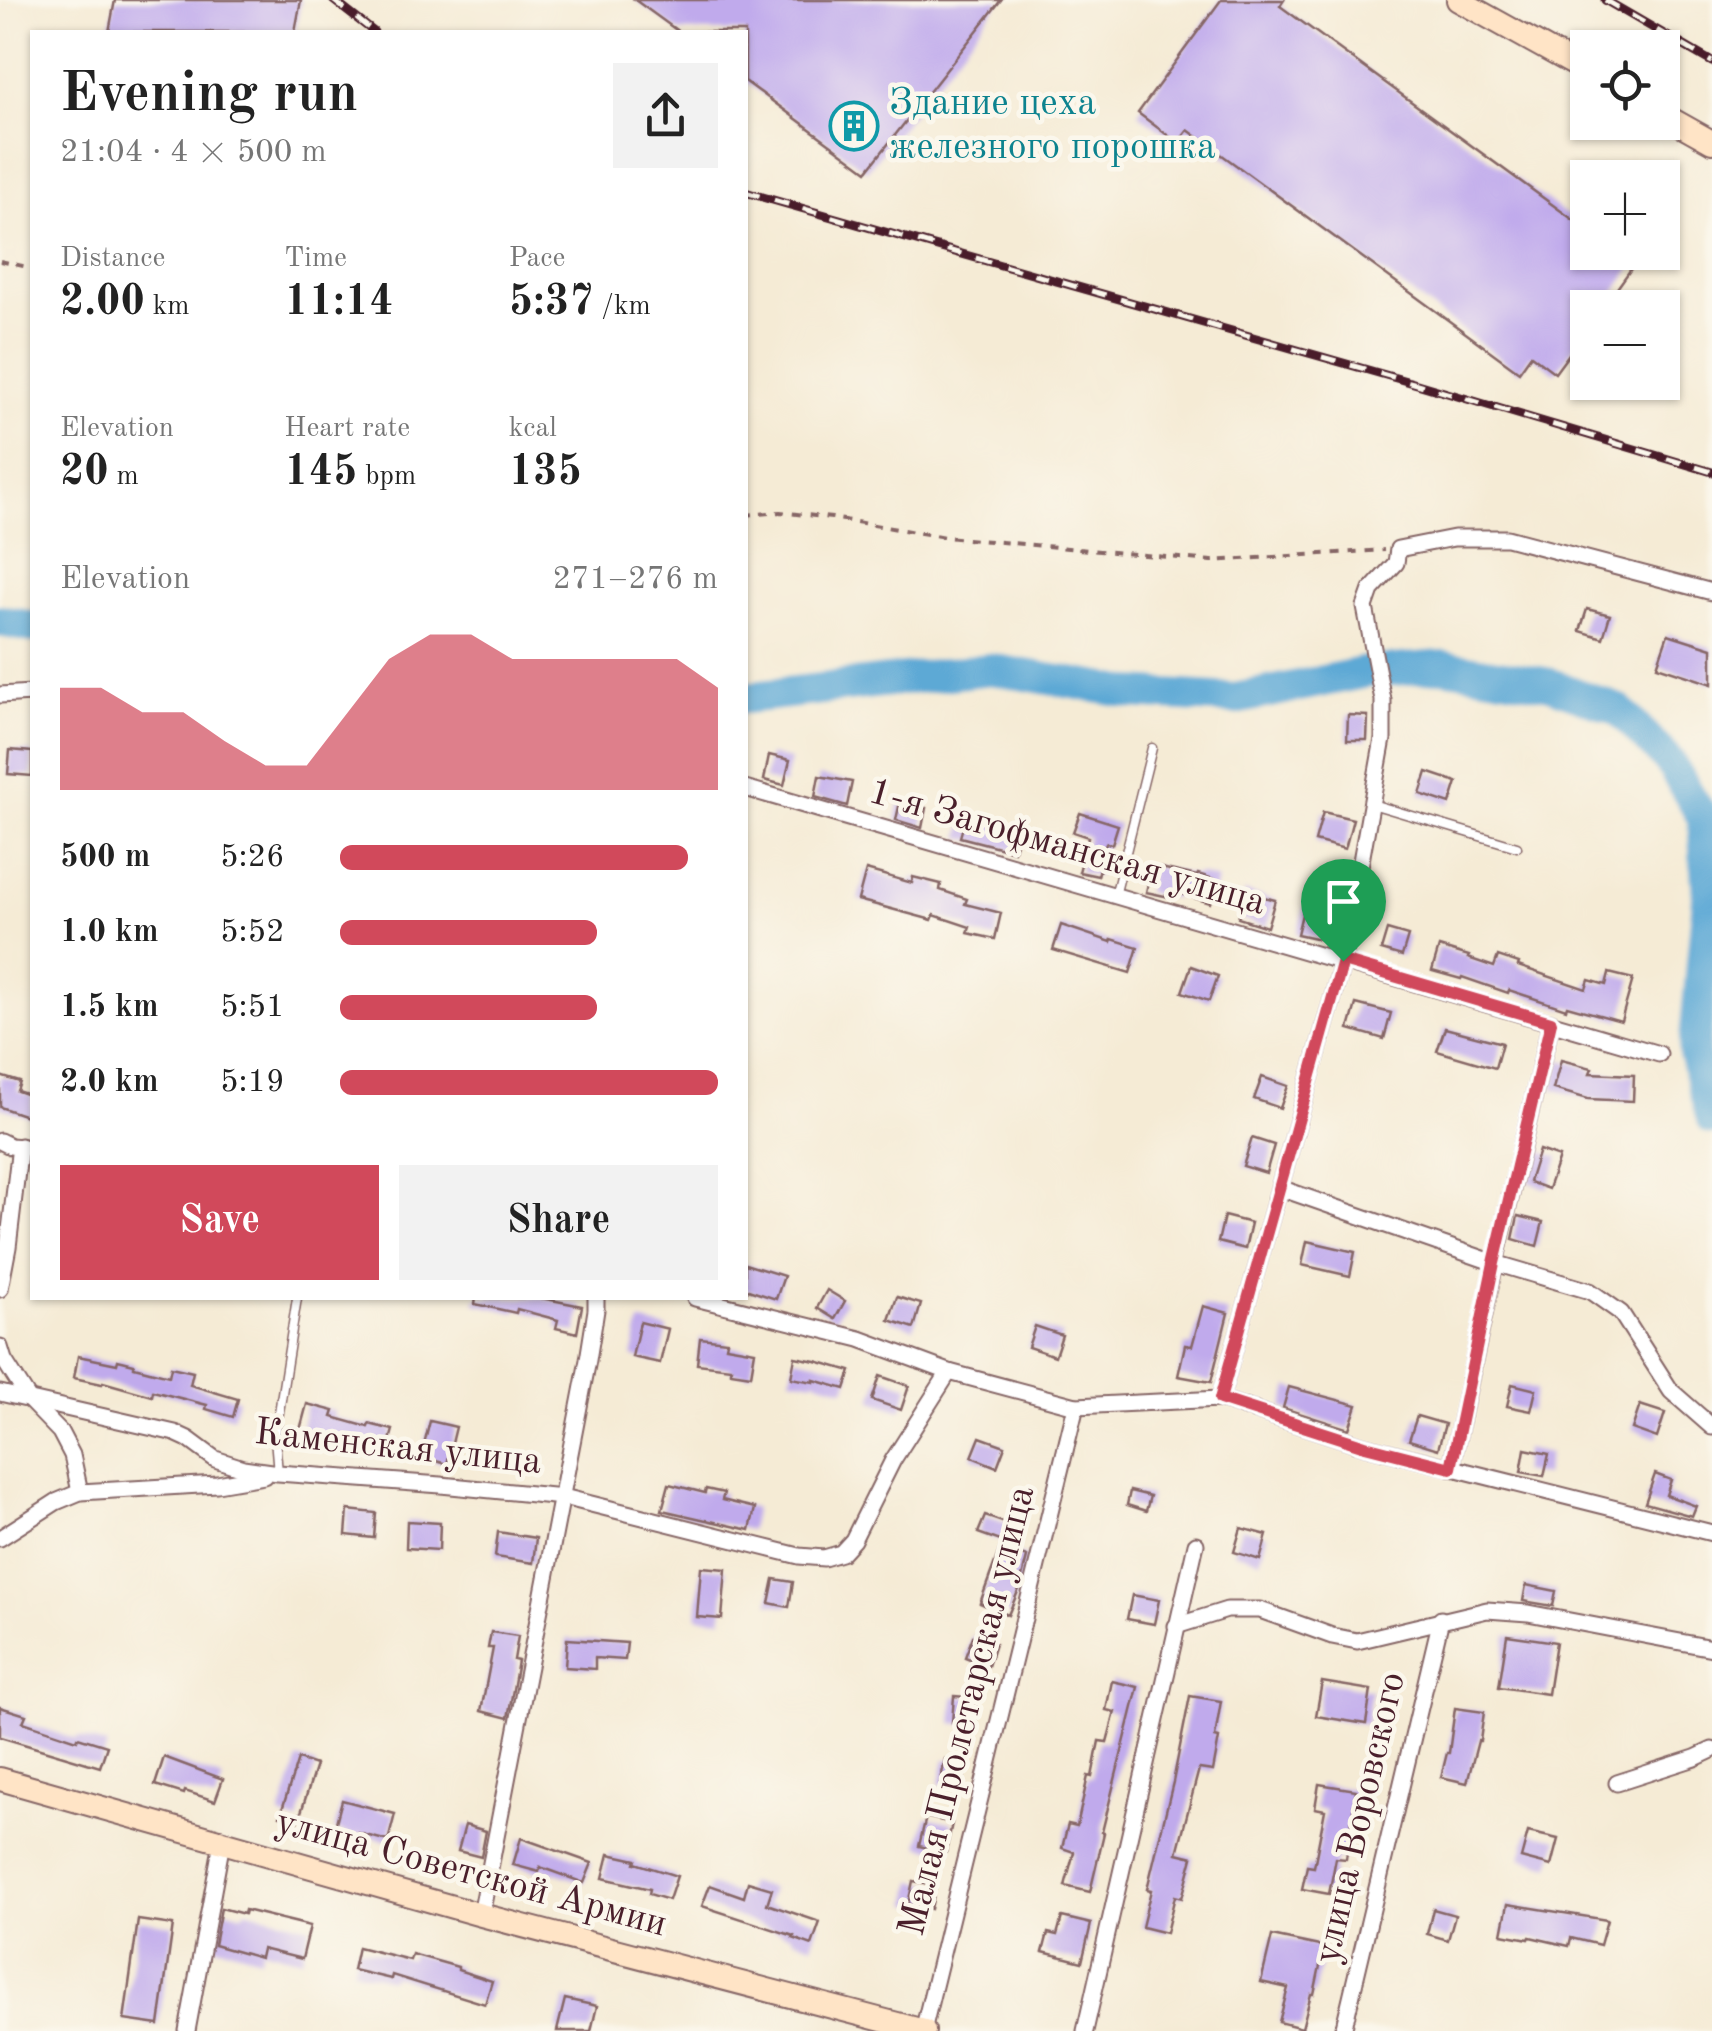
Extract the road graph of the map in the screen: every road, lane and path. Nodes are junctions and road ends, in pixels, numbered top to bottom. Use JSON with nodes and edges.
{"nodes":[{"id":1,"x":1458,"y":0,"type":"edge"},
{"id":2,"x":1570,"y":62,"type":"edge"},
{"id":3,"x":1680,"y":124,"type":"edge"},
{"id":4,"x":1712,"y":142,"type":"edge"},
{"id":5,"x":0,"y":261,"type":"edge"},
{"id":6,"x":30,"y":268,"type":"edge"},
{"id":7,"x":748,"y":515,"type":"edge"},
{"id":8,"x":1398,"y":549,"type":"junction"},
{"id":9,"x":1712,"y":592,"type":"edge"},
{"id":10,"x":30,"y":694,"type":"edge"},
{"id":11,"x":0,"y":695,"type":"edge"},
{"id":12,"x":1152,"y":748,"type":"dead end"},
{"id":13,"x":748,"y":789,"type":"edge"},
{"id":14,"x":1372,"y":804,"type":"junction"},
{"id":15,"x":1517,"y":847,"type":"dead end"},
{"id":16,"x":1115,"y":896,"type":"junction"},
{"id":17,"x":1343,"y":961,"type":"junction"},
{"id":18,"x":1551,"y":1022,"type":"junction"},
{"id":19,"x":1659,"y":1054,"type":"dead end"},
{"id":20,"x":0,"y":1141,"type":"edge"},
{"id":21,"x":26,"y":1147,"type":"edge"},
{"id":22,"x":1280,"y":1188,"type":"junction"},
{"id":23,"x":1494,"y":1263,"type":"junction"},
{"id":24,"x":0,"y":1289,"type":"edge"},
{"id":25,"x":297,"y":1300,"type":"edge"},
{"id":26,"x":596,"y":1300,"type":"edge"},
{"id":27,"x":703,"y":1300,"type":"edge"},
{"id":28,"x":0,"y":1347,"type":"edge"},
{"id":29,"x":949,"y":1372,"type":"junction"},
{"id":30,"x":0,"y":1392,"type":"edge"},
{"id":31,"x":1220,"y":1399,"type":"junction"},
{"id":32,"x":30,"y":1400,"type":"junction"},
{"id":33,"x":1076,"y":1406,"type":"junction"},
{"id":34,"x":1712,"y":1427,"type":"edge"},
{"id":35,"x":1451,"y":1468,"type":"junction"},
{"id":36,"x":278,"y":1474,"type":"junction"},
{"id":37,"x":80,"y":1492,"type":"junction"},
{"id":38,"x":562,"y":1497,"type":"junction"},
{"id":39,"x":1712,"y":1534,"type":"edge"},
{"id":40,"x":0,"y":1538,"type":"edge"},
{"id":41,"x":1196,"y":1544,"type":"dead end"},
{"id":42,"x":1441,"y":1619,"type":"junction"},
{"id":43,"x":1176,"y":1626,"type":"junction"},
{"id":44,"x":1712,"y":1648,"type":"edge"},
{"id":45,"x":1712,"y":1750,"type":"edge"},
{"id":46,"x":0,"y":1779,"type":"edge"},
{"id":47,"x":1618,"y":1783,"type":"dead end"},
{"id":48,"x":222,"y":1842,"type":"junction"},
{"id":49,"x":481,"y":1915,"type":"junction"},
{"id":50,"x":187,"y":2031,"type":"edge"},
{"id":51,"x":924,"y":2031,"type":"edge"},
{"id":52,"x":1085,"y":2031,"type":"edge"},
{"id":53,"x":1343,"y":2031,"type":"edge"}],
"edges":[{"from":1,"to":2,"type":"main road"},
{"from":3,"to":4,"type":"main road"},
{"from":5,"to":6,"type":"path"},
{"from":7,"to":8,"type":"path"},
{"from":8,"to":9,"type":"street"},
{"from":8,"to":14,"type":"street"},
{"from":10,"to":11,"type":"street"},
{"from":12,"to":16,"type":"lane"},
{"from":13,"to":16,"type":"street","name":"1-я Загофманская улица"},
{"from":14,"to":15,"type":"lane"},
{"from":14,"to":17,"type":"street"},
{"from":16,"to":17,"type":"street","name":"1-я Загофманская улица"},
{"from":17,"to":18,"type":"street","name":"1-я Загофманская улица"},
{"from":17,"to":22,"type":"street"},
{"from":18,"to":19,"type":"street","name":"1-я Загофманская улица"},
{"from":18,"to":23,"type":"street"},
{"from":20,"to":21,"type":"street"},
{"from":21,"to":24,"type":"street"},
{"from":22,"to":23,"type":"street"},
{"from":22,"to":31,"type":"street"},
{"from":23,"to":34,"type":"street"},
{"from":23,"to":35,"type":"street"},
{"from":25,"to":36,"type":"lane"},
{"from":26,"to":38,"type":"street","name":"Каменская улица"},
{"from":27,"to":29,"type":"street"},
{"from":28,"to":32,"type":"street"},
{"from":29,"to":33,"type":"street"},
{"from":29,"to":38,"type":"street","name":"Каменская улица"},
{"from":30,"to":32,"type":"street","name":"Каменская улица"},
{"from":31,"to":33,"type":"street"},
{"from":31,"to":35,"type":"street"},
{"from":32,"to":36,"type":"street","name":"Каменская улица"},
{"from":32,"to":37,"type":"street"},
{"from":33,"to":51,"type":"street","name":"Малая Пролетарская улица"},
{"from":35,"to":39,"type":"street"},
{"from":36,"to":37,"type":"street"},
{"from":36,"to":38,"type":"street","name":"Каменская улица"},
{"from":37,"to":40,"type":"street"},
{"from":38,"to":49,"type":"street","name":"Каменская улица"},
{"from":41,"to":43,"type":"street"},
{"from":42,"to":43,"type":"street"},
{"from":42,"to":44,"type":"street"},
{"from":42,"to":53,"type":"street","name":"улица Воровского"},
{"from":43,"to":52,"type":"street"},
{"from":45,"to":47,"type":"street"},
{"from":46,"to":48,"type":"main road","name":"улица Советской Армии"},
{"from":48,"to":49,"type":"main road","name":"улица Советской Армии"},
{"from":48,"to":50,"type":"street"},
{"from":49,"to":51,"type":"main road","name":"улица Советской Армии"}]}
